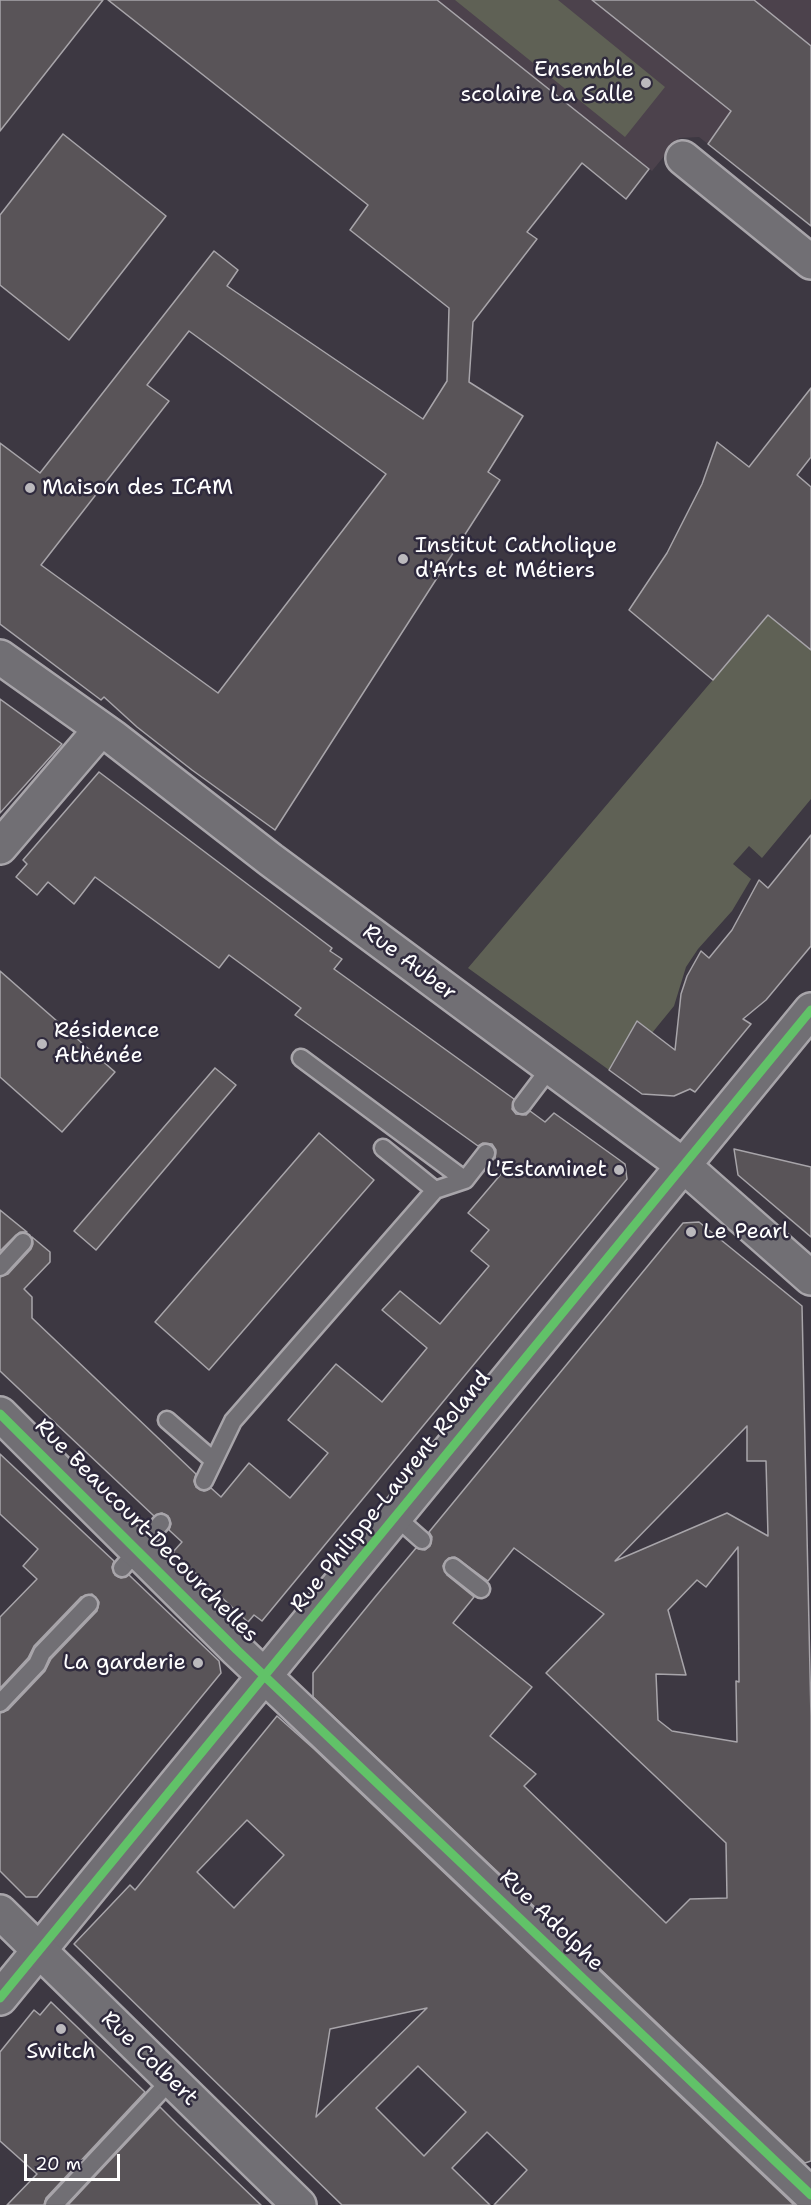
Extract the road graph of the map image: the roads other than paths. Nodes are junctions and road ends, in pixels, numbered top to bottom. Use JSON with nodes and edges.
{"nodes":[{"id":1,"x":683,"y":158,"type":"dead end"},
{"id":2,"x":811,"y":262,"type":"edge"},
{"id":3,"x":0,"y":657,"type":"edge"},
{"id":4,"x":101,"y":729,"type":"junction"},
{"id":5,"x":0,"y":847,"type":"edge"},
{"id":6,"x":811,"y":1010,"type":"edge"},
{"id":7,"x":301,"y":1058,"type":"dead end"},
{"id":8,"x":550,"y":1068,"type":"junction"},
{"id":9,"x":522,"y":1105,"type":"dead end"},
{"id":10,"x":383,"y":1148,"type":"dead end"},
{"id":11,"x":486,"y":1153,"type":"dead end"},
{"id":12,"x":684,"y":1166,"type":"junction"},
{"id":13,"x":465,"y":1180,"type":"junction"},
{"id":14,"x":435,"y":1190,"type":"junction"},
{"id":15,"x":23,"y":1242,"type":"dead end"},
{"id":16,"x":0,"y":1267,"type":"edge"},
{"id":17,"x":811,"y":1278,"type":"edge"},
{"id":18,"x":0,"y":1414,"type":"edge"},
{"id":19,"x":167,"y":1420,"type":"dead end"},
{"id":20,"x":213,"y":1460,"type":"junction"},
{"id":21,"x":204,"y":1481,"type":"dead end"},
{"id":22,"x":396,"y":1516,"type":"junction"},
{"id":23,"x":161,"y":1523,"type":"dead end"},
{"id":24,"x":422,"y":1540,"type":"dead end"},
{"id":25,"x":130,"y":1559,"type":"junction"},
{"id":26,"x":453,"y":1567,"type":"dead end"},
{"id":27,"x":481,"y":1589,"type":"dead end"},
{"id":28,"x":88,"y":1604,"type":"dead end"},
{"id":29,"x":264,"y":1676,"type":"junction"},
{"id":30,"x":0,"y":1703,"type":"edge"},
{"id":31,"x":0,"y":1912,"type":"edge"},
{"id":32,"x":39,"y":1950,"type":"junction"},
{"id":33,"x":0,"y":1998,"type":"edge"},
{"id":34,"x":171,"y":2080,"type":"junction"},
{"id":35,"x":811,"y":2195,"type":"edge"},
{"id":36,"x":54,"y":2205,"type":"edge"},
{"id":37,"x":299,"y":2205,"type":"edge"}],
"edges":[{"from":1,"to":2,"type":"street"},
{"from":3,"to":4,"type":"street","name":"Rue Auber"},
{"from":4,"to":5,"type":"street"},
{"from":4,"to":8,"type":"street","name":"Rue Auber"},
{"from":6,"to":12,"type":"street","name":"Rue Philippe-Laurent Roland"},
{"from":7,"to":13,"type":"lane"},
{"from":8,"to":9,"type":"lane"},
{"from":8,"to":12,"type":"street","name":"Rue Auber"},
{"from":10,"to":14,"type":"lane"},
{"from":11,"to":13,"type":"lane"},
{"from":12,"to":17,"type":"street","name":"Rue Auber"},
{"from":12,"to":22,"type":"street","name":"Rue Philippe-Laurent Roland"},
{"from":13,"to":14,"type":"lane"},
{"from":14,"to":20,"type":"lane"},
{"from":15,"to":16,"type":"lane"},
{"from":18,"to":25,"type":"street","name":"Rue Beaucourt-Decourchelles"},
{"from":19,"to":20,"type":"lane"},
{"from":20,"to":21,"type":"lane"},
{"from":22,"to":24,"type":"lane"},
{"from":22,"to":29,"type":"street","name":"Rue Philippe-Laurent Roland"},
{"from":23,"to":25,"type":"lane"},
{"from":25,"to":29,"type":"street","name":"Rue Beaucourt-Decourchelles"},
{"from":26,"to":27,"type":"lane"},
{"from":28,"to":30,"type":"lane"},
{"from":29,"to":32,"type":"street","name":"Rue Philippe-Laurent Roland"},
{"from":29,"to":35,"type":"street","name":"Rue Adolphe"},
{"from":31,"to":32,"type":"street","name":"Rue Colbert"},
{"from":32,"to":33,"type":"street","name":"Rue Philippe-Laurent Roland"},
{"from":32,"to":34,"type":"street","name":"Rue Colbert"},
{"from":34,"to":36,"type":"lane"},
{"from":34,"to":37,"type":"street","name":"Rue Colbert"}]}
